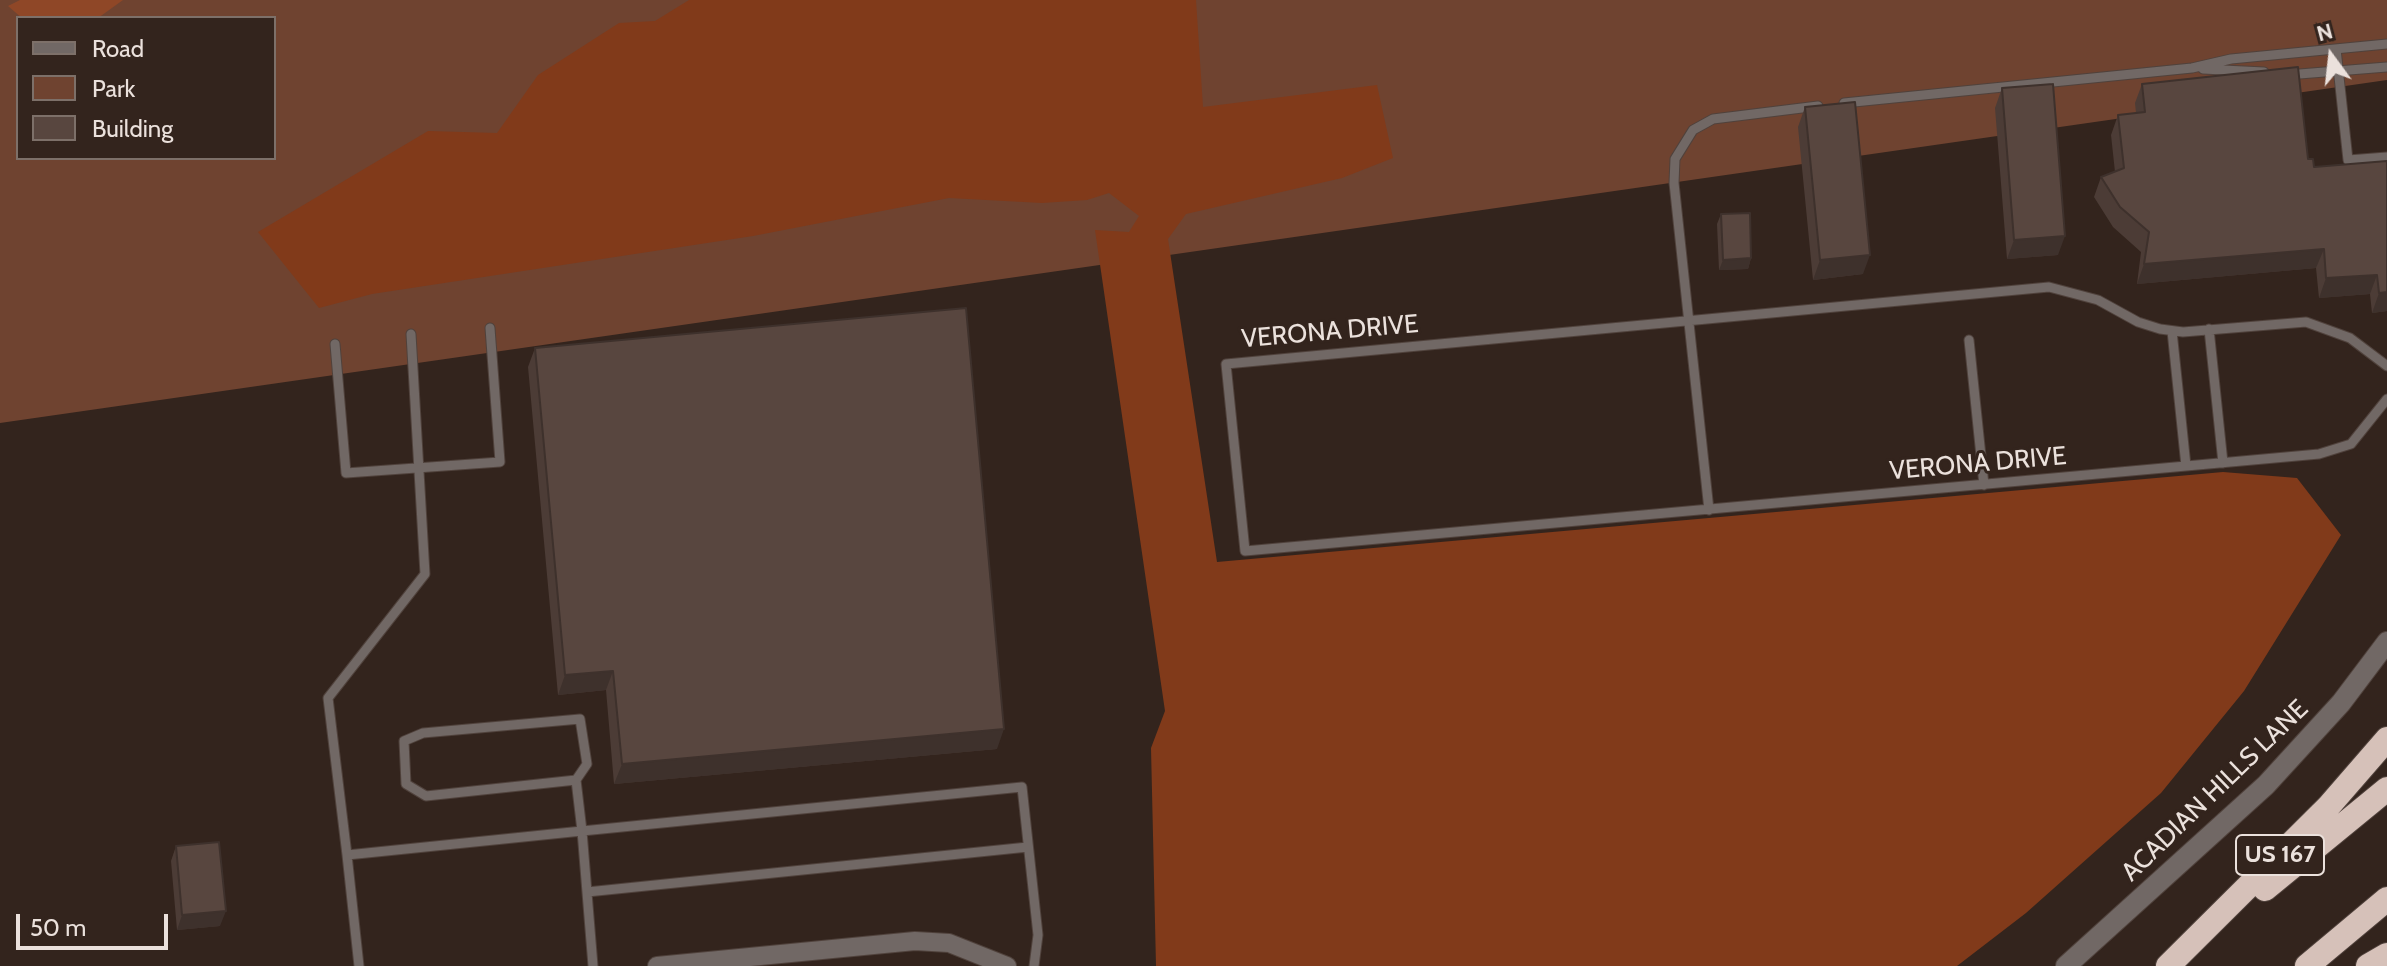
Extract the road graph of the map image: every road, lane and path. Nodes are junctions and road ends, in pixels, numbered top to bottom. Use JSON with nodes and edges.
{"nodes":[{"id":1,"x":2387,"y":44,"type":"edge"},
{"id":2,"x":2336,"y":49,"type":"junction"},
{"id":3,"x":2387,"y":67,"type":"edge"},
{"id":4,"x":2192,"y":68,"type":"junction"},
{"id":5,"x":2339,"y":72,"type":"junction"},
{"id":6,"x":2387,"y":157,"type":"edge"},
{"id":7,"x":1688,"y":320,"type":"junction"},
{"id":8,"x":490,"y":328,"type":"dead end"},
{"id":9,"x":2209,"y":329,"type":"junction"},
{"id":10,"x":2172,"y":331,"type":"junction"},
{"id":11,"x":411,"y":334,"type":"dead end"},
{"id":12,"x":1969,"y":340,"type":"dead end"},
{"id":13,"x":335,"y":344,"type":"dead end"},
{"id":14,"x":2387,"y":366,"type":"edge"},
{"id":15,"x":2387,"y":399,"type":"edge"},
{"id":16,"x":2223,"y":463,"type":"junction"},
{"id":17,"x":2186,"y":466,"type":"junction"},
{"id":18,"x":421,"y":467,"type":"junction"},
{"id":19,"x":1984,"y":485,"type":"junction"},
{"id":20,"x":1709,"y":510,"type":"junction"},
{"id":21,"x":2387,"y":642,"type":"edge"},
{"id":22,"x":2387,"y":739,"type":"edge"},
{"id":23,"x":576,"y":780,"type":"junction"},
{"id":24,"x":2387,"y":789,"type":"edge"},
{"id":25,"x":582,"y":831,"type":"junction"},
{"id":26,"x":1028,"y":847,"type":"junction"},
{"id":27,"x":347,"y":855,"type":"junction"},
{"id":28,"x":587,"y":892,"type":"junction"},
{"id":29,"x":2387,"y":899,"type":"edge"},
{"id":30,"x":2387,"y":955,"type":"edge"},
{"id":31,"x":359,"y":966,"type":"edge"},
{"id":32,"x":593,"y":966,"type":"edge"},
{"id":33,"x":657,"y":966,"type":"edge"},
{"id":34,"x":1007,"y":966,"type":"edge"},
{"id":35,"x":1034,"y":966,"type":"edge"},
{"id":36,"x":2066,"y":966,"type":"edge"},
{"id":37,"x":2169,"y":966,"type":"edge"},
{"id":38,"x":2307,"y":966,"type":"edge"},
{"id":39,"x":2368,"y":966,"type":"edge"}],
"edges":[{"from":1,"to":2,"type":"lane"},
{"from":2,"to":4,"type":"lane"},
{"from":2,"to":5,"type":"lane"},
{"from":3,"to":5,"type":"lane"},
{"from":4,"to":5,"type":"lane"},
{"from":4,"to":7,"type":"lane"},
{"from":5,"to":6,"type":"lane"},
{"from":7,"to":10,"type":"lane","name":"VERONA DRIVE"},
{"from":7,"to":20,"type":"lane"},
{"from":7,"to":20,"type":"lane","name":"VERONA DRIVE"},
{"from":8,"to":18,"type":"lane"},
{"from":9,"to":10,"type":"lane","name":"VERONA DRIVE"},
{"from":9,"to":14,"type":"lane","name":"VERONA DRIVE"},
{"from":9,"to":16,"type":"lane"},
{"from":10,"to":17,"type":"lane"},
{"from":11,"to":18,"type":"lane"},
{"from":12,"to":19,"type":"lane"},
{"from":13,"to":18,"type":"lane"},
{"from":15,"to":16,"type":"lane","name":"VERONA DRIVE"},
{"from":16,"to":17,"type":"lane","name":"VERONA DRIVE"},
{"from":17,"to":19,"type":"lane","name":"VERONA DRIVE"},
{"from":18,"to":27,"type":"lane"},
{"from":19,"to":20,"type":"lane","name":"VERONA DRIVE"},
{"from":21,"to":36,"type":"street","name":"ACADIAN HILLS LANE"},
{"from":22,"to":37,"type":"highway","number":"US 167"},
{"from":23,"to":23,"type":"lane"},
{"from":23,"to":25,"type":"lane"},
{"from":24,"to":37,"type":"highway"},
{"from":25,"to":26,"type":"lane"},
{"from":25,"to":27,"type":"lane"},
{"from":25,"to":28,"type":"lane"},
{"from":26,"to":28,"type":"lane"},
{"from":26,"to":35,"type":"lane"},
{"from":27,"to":31,"type":"lane"},
{"from":28,"to":32,"type":"lane"},
{"from":29,"to":38,"type":"highway"},
{"from":30,"to":39,"type":"highway"},
{"from":33,"to":34,"type":"street"}]}
